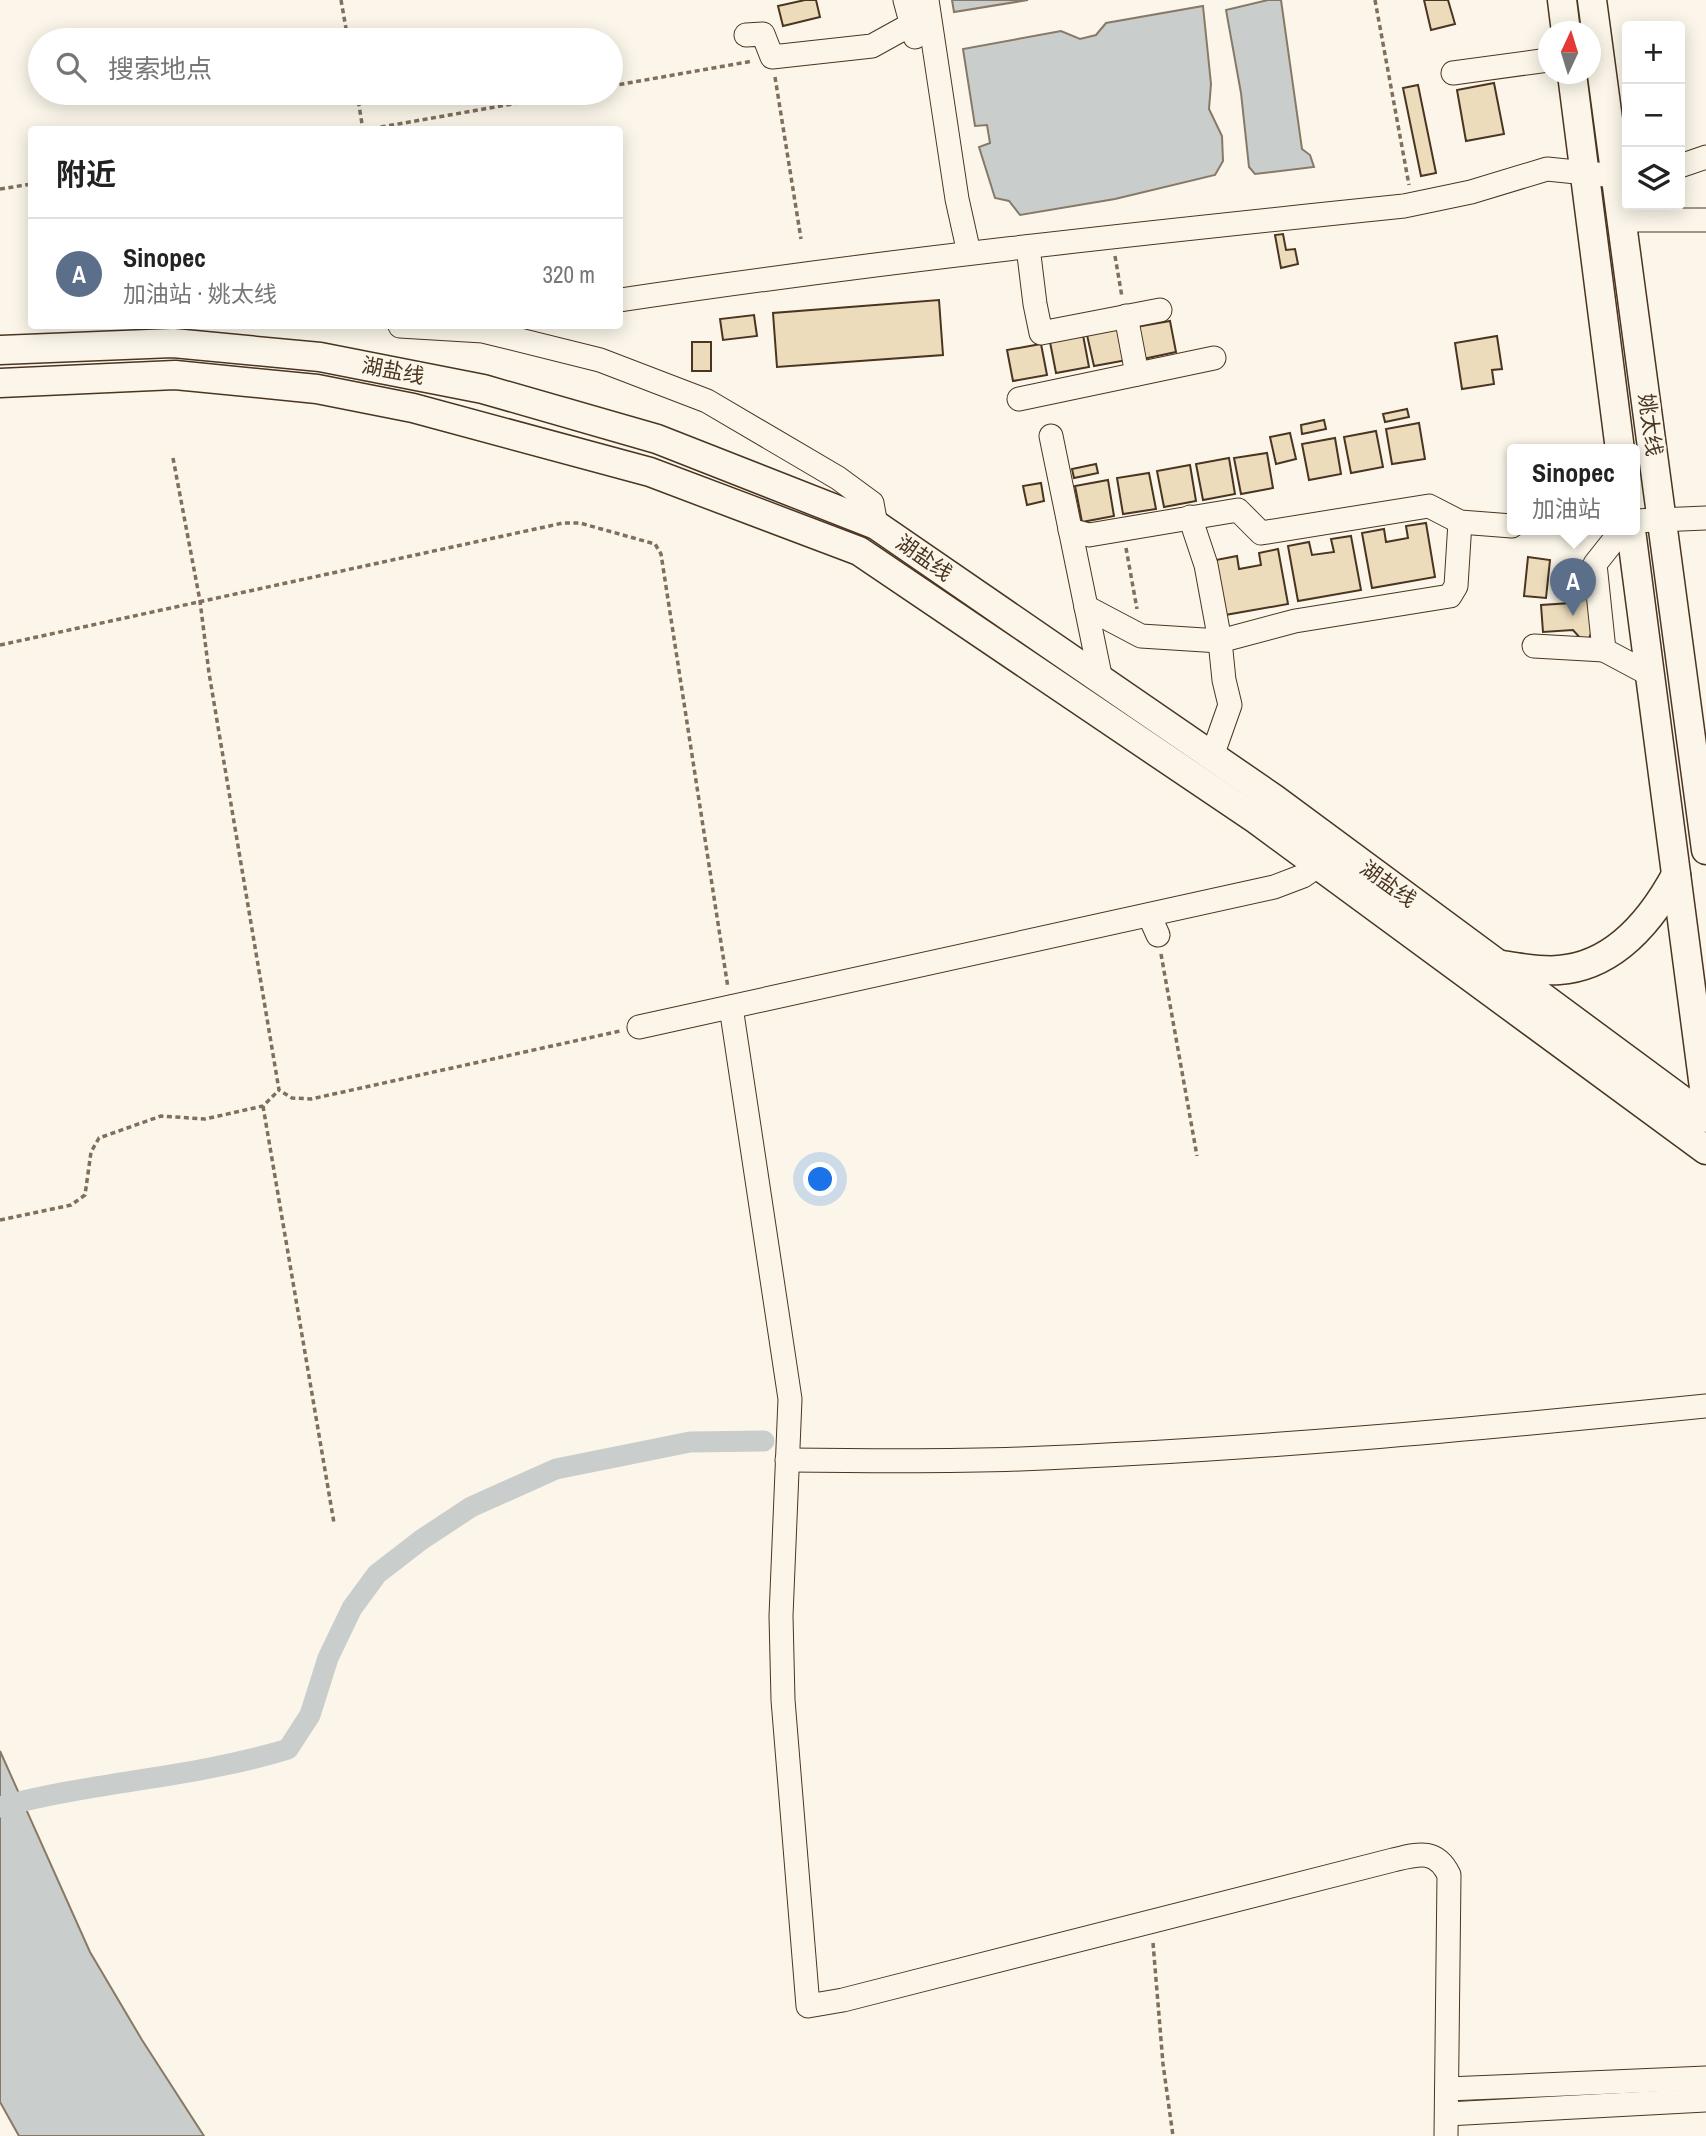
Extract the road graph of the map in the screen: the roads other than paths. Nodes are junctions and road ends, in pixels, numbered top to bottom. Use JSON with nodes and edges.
{"nodes":[{"id":1,"x":905,"y":0,"type":"edge"},
{"id":2,"x":927,"y":0,"type":"edge"},
{"id":3,"x":1562,"y":0,"type":"edge"},
{"id":4,"x":1592,"y":0,"type":"edge"},
{"id":5,"x":1565,"y":21,"type":"edge"},
{"id":6,"x":910,"y":25,"type":"junction"},
{"id":7,"x":746,"y":36,"type":"dead end"},
{"id":8,"x":933,"y":50,"type":"junction"},
{"id":9,"x":1538,"y":61,"type":"edge"},
{"id":10,"x":1452,"y":73,"type":"dead end"},
{"id":11,"x":1573,"y":84,"type":"edge"},
{"id":12,"x":1706,"y":157,"type":"edge"},
{"id":13,"x":1685,"y":164,"type":"edge"},
{"id":14,"x":1585,"y":172,"type":"junction"},
{"id":15,"x":1622,"y":175,"type":"edge"},
{"id":16,"x":1622,"y":210,"type":"edge"},
{"id":17,"x":1622,"y":220,"type":"junction"},
{"id":18,"x":1706,"y":220,"type":"edge"},
{"id":19,"x":1028,"y":247,"type":"junction"},
{"id":20,"x":969,"y":253,"type":"junction"},
{"id":21,"x":623,"y":300,"type":"edge"},
{"id":22,"x":1160,"y":310,"type":"dead end"},
{"id":23,"x":1126,"y":316,"type":"junction"},
{"id":24,"x":493,"y":329,"type":"edge"},
{"id":25,"x":0,"y":350,"type":"edge"},
{"id":26,"x":1214,"y":358,"type":"dead end"},
{"id":27,"x":1138,"y":373,"type":"junction"},
{"id":28,"x":0,"y":383,"type":"edge"},
{"id":29,"x":1019,"y":399,"type":"dead end"},
{"id":30,"x":1051,"y":436,"type":"dead end"},
{"id":31,"x":1619,"y":444,"type":"edge"},
{"id":32,"x":1190,"y":517,"type":"junction"},
{"id":33,"x":1706,"y":518,"type":"edge"},
{"id":34,"x":1663,"y":520,"type":"junction"},
{"id":35,"x":1640,"y":521,"type":"edge"},
{"id":36,"x":1460,"y":522,"type":"junction"},
{"id":37,"x":876,"y":525,"type":"junction"},
{"id":38,"x":1507,"y":526,"type":"edge"},
{"id":39,"x":1070,"y":530,"type":"junction"},
{"id":40,"x":1618,"y":535,"type":"edge"},
{"id":41,"x":1632,"y":535,"type":"edge"},
{"id":42,"x":1086,"y":607,"type":"junction"},
{"id":43,"x":1220,"y":640,"type":"junction"},
{"id":44,"x":1534,"y":646,"type":"dead end"},
{"id":45,"x":1604,"y":650,"type":"junction"},
{"id":46,"x":1649,"y":674,"type":"junction"},
{"id":47,"x":1101,"y":680,"type":"junction"},
{"id":48,"x":1698,"y":727,"type":"edge"},
{"id":49,"x":1212,"y":756,"type":"junction"},
{"id":50,"x":1706,"y":850,"type":"edge"},
{"id":51,"x":1319,"y":865,"type":"junction"},
{"id":52,"x":1676,"y":875,"type":"junction"},
{"id":53,"x":1498,"y":964,"type":"junction"},
{"id":54,"x":731,"y":1007,"type":"junction"},
{"id":55,"x":639,"y":1027,"type":"road end"},
{"id":56,"x":1706,"y":1103,"type":"edge"},
{"id":57,"x":1706,"y":1118,"type":"edge"},
{"id":58,"x":1706,"y":1150,"type":"edge"},
{"id":59,"x":1706,"y":1406,"type":"edge"},
{"id":60,"x":787,"y":1460,"type":"junction"},
{"id":61,"x":1706,"y":2078,"type":"edge"},
{"id":62,"x":1447,"y":2089,"type":"junction"},
{"id":63,"x":1706,"y":2100,"type":"edge"},
{"id":64,"x":1447,"y":2125,"type":"edge"}],
"edges":[{"from":1,"to":6,"type":"street"},
{"from":2,"to":8,"type":"street"},
{"from":3,"to":5,"type":"main road"},
{"from":4,"to":15,"type":"main road","name":"姚太线"},
{"from":6,"to":7,"type":"street"},
{"from":6,"to":8,"type":"street"},
{"from":8,"to":20,"type":"street"},
{"from":9,"to":10,"type":"street"},
{"from":11,"to":14,"type":"main road","name":"姚太线"},
{"from":12,"to":13,"type":"street"},
{"from":14,"to":15,"type":"street"},
{"from":14,"to":19,"type":"street"},
{"from":14,"to":31,"type":"main road","name":"姚太线"},
{"from":16,"to":17,"type":"main road","name":"姚太线"},
{"from":17,"to":18,"type":"street"},
{"from":17,"to":34,"type":"main road","name":"姚太线"},
{"from":19,"to":20,"type":"street"},
{"from":19,"to":23,"type":"street"},
{"from":20,"to":21,"type":"street"},
{"from":22,"to":23,"type":"street"},
{"from":23,"to":27,"type":"street"},
{"from":24,"to":37,"type":"street"},
{"from":25,"to":37,"type":"main road","name":"湖盐线"},
{"from":26,"to":27,"type":"street"},
{"from":27,"to":29,"type":"street"},
{"from":28,"to":51,"type":"main road","name":"湖盐线"},
{"from":30,"to":39,"type":"street"},
{"from":32,"to":36,"type":"street"},
{"from":32,"to":39,"type":"street"},
{"from":32,"to":43,"type":"street"},
{"from":33,"to":34,"type":"street"},
{"from":34,"to":35,"type":"street"},
{"from":34,"to":48,"type":"main road","name":"姚太线"},
{"from":36,"to":38,"type":"street"},
{"from":36,"to":43,"type":"street"},
{"from":37,"to":47,"type":"main road","name":"湖盐线"},
{"from":39,"to":42,"type":"street"},
{"from":40,"to":45,"type":"street"},
{"from":41,"to":46,"type":"main road"},
{"from":42,"to":43,"type":"street"},
{"from":42,"to":47,"type":"street"},
{"from":43,"to":49,"type":"street"},
{"from":44,"to":45,"type":"street"},
{"from":45,"to":46,"type":"street"},
{"from":46,"to":52,"type":"main road"},
{"from":47,"to":49,"type":"main road","name":"湖盐线"},
{"from":48,"to":50,"type":"main road","name":"姚太线"},
{"from":49,"to":53,"type":"main road","name":"湖盐线"},
{"from":51,"to":54,"type":"street"},
{"from":51,"to":58,"type":"main road","name":"湖盐线"},
{"from":52,"to":53,"type":"main road"},
{"from":52,"to":56,"type":"main road"},
{"from":53,"to":57,"type":"main road","name":"湖盐线"},
{"from":54,"to":55,"type":"street"},
{"from":54,"to":60,"type":"street"},
{"from":59,"to":60,"type":"street"},
{"from":60,"to":62,"type":"street"},
{"from":61,"to":62,"type":"street"},
{"from":62,"to":64,"type":"street"},
{"from":63,"to":64,"type":"street"}]}
